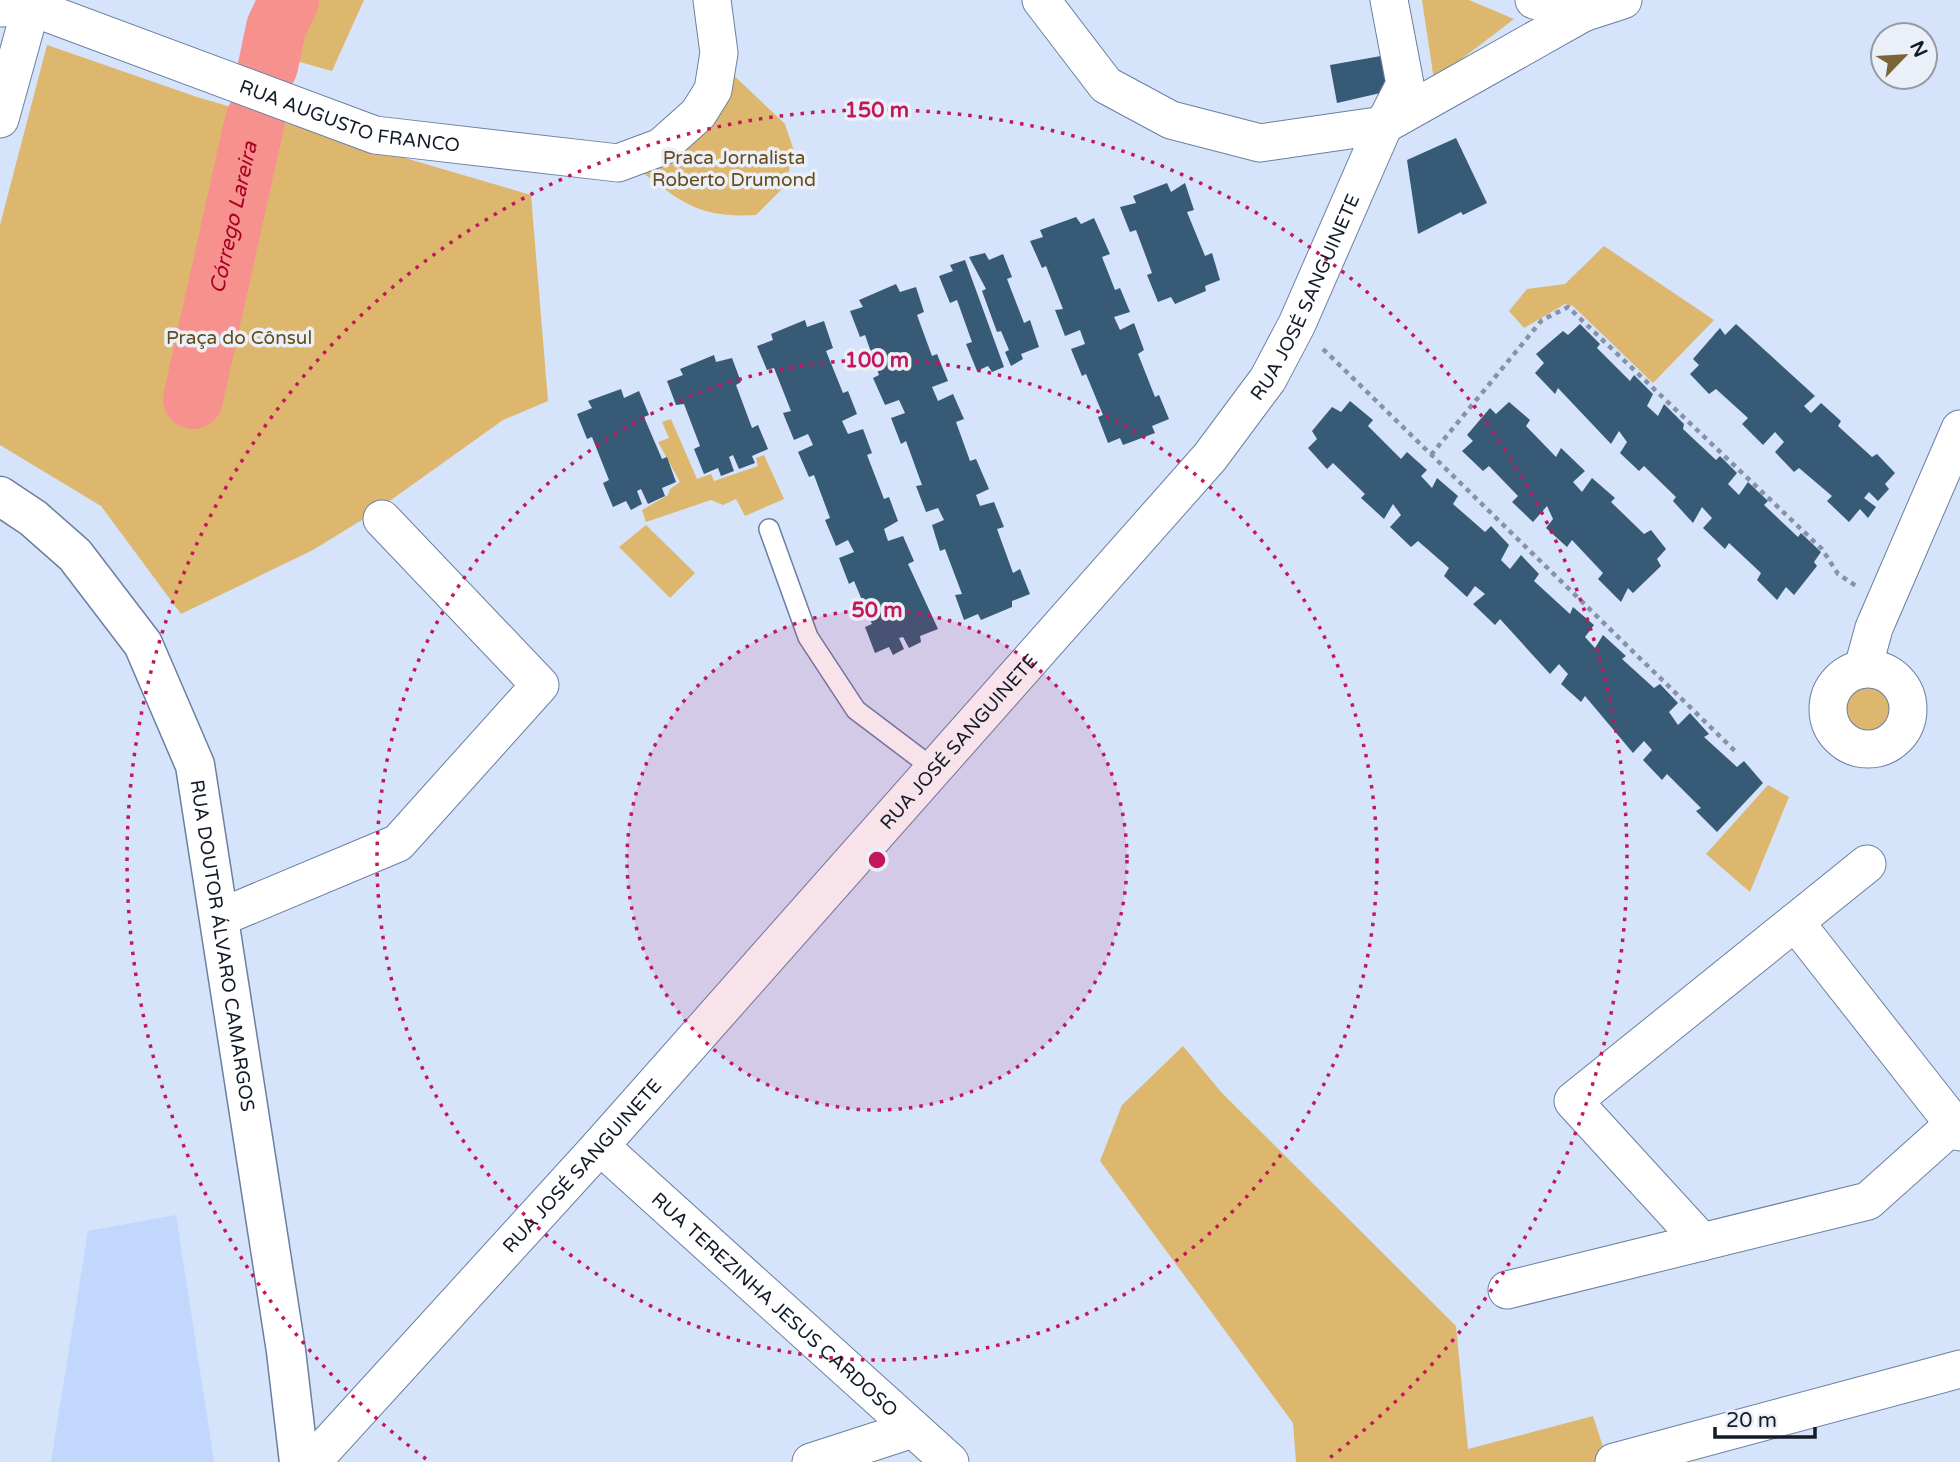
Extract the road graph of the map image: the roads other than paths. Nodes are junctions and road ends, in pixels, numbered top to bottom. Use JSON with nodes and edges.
{"nodes":[{"id":1,"x":712,"y":0,"type":"edge"},
{"id":2,"x":1041,"y":0,"type":"edge"},
{"id":3,"x":1389,"y":0,"type":"edge"},
{"id":4,"x":1534,"y":0,"type":"edge"},
{"id":5,"x":1623,"y":0,"type":"edge"},
{"id":6,"x":22,"y":5,"type":"edge"},
{"id":7,"x":1583,"y":13,"type":"junction"},
{"id":8,"x":0,"y":119,"type":"edge"},
{"id":9,"x":1384,"y":125,"type":"junction"},
{"id":10,"x":1960,"y":429,"type":"edge"},
{"id":11,"x":0,"y":496,"type":"edge"},
{"id":12,"x":382,"y":519,"type":"dead end"},
{"id":13,"x":769,"y":529,"type":"dead end"},
{"id":14,"x":1863,"y":668,"type":"dead end"},
{"id":15,"x":934,"y":769,"type":"junction"},
{"id":16,"x":1867,"y":864,"type":"dead end"},
{"id":17,"x":219,"y":918,"type":"junction"},
{"id":18,"x":1795,"y":922,"type":"junction"},
{"id":19,"x":1957,"y":1128,"type":"edge"},
{"id":20,"x":600,"y":1146,"type":"junction"},
{"id":21,"x":1702,"y":1242,"type":"junction"},
{"id":22,"x":1507,"y":1290,"type":"dead end"},
{"id":23,"x":1960,"y":1369,"type":"edge"},
{"id":24,"x":913,"y":1429,"type":"junction"},
{"id":25,"x":299,"y":1462,"type":"edge"},
{"id":26,"x":312,"y":1462,"type":"edge"},
{"id":27,"x":811,"y":1462,"type":"edge"},
{"id":28,"x":950,"y":1462,"type":"edge"},
{"id":29,"x":1614,"y":1462,"type":"edge"}],
"edges":[{"from":1,"to":6,"type":"street","name":"RUA AUGUSTO FRANCO"},
{"from":2,"to":9,"type":"street"},
{"from":3,"to":9,"type":"street","name":"RUA JOSÉ SANGUINETE"},
{"from":4,"to":7,"type":"street"},
{"from":5,"to":7,"type":"street"},
{"from":6,"to":8,"type":"street"},
{"from":7,"to":9,"type":"street"},
{"from":9,"to":15,"type":"street","name":"RUA JOSÉ SANGUINETE"},
{"from":10,"to":14,"type":"street"},
{"from":11,"to":17,"type":"main road","name":"RUA DOUTOR ÁLVARO CAMARGOS"},
{"from":12,"to":17,"type":"street"},
{"from":13,"to":15,"type":"lane"},
{"from":15,"to":20,"type":"street","name":"RUA JOSÉ SANGUINETE"},
{"from":16,"to":18,"type":"street"},
{"from":17,"to":25,"type":"main road","name":"RUA DOUTOR ÁLVARO CAMARGOS"},
{"from":18,"to":19,"type":"street"},
{"from":18,"to":21,"type":"street"},
{"from":19,"to":21,"type":"street"},
{"from":20,"to":24,"type":"street","name":"RUA TEREZINHA JESUS CARDOSO"},
{"from":20,"to":26,"type":"street","name":"RUA JOSÉ SANGUINETE"},
{"from":21,"to":22,"type":"street"},
{"from":23,"to":29,"type":"street"},
{"from":24,"to":27,"type":"street"},
{"from":24,"to":28,"type":"street","name":"RUA TEREZINHA JESUS CARDOSO"}]}
